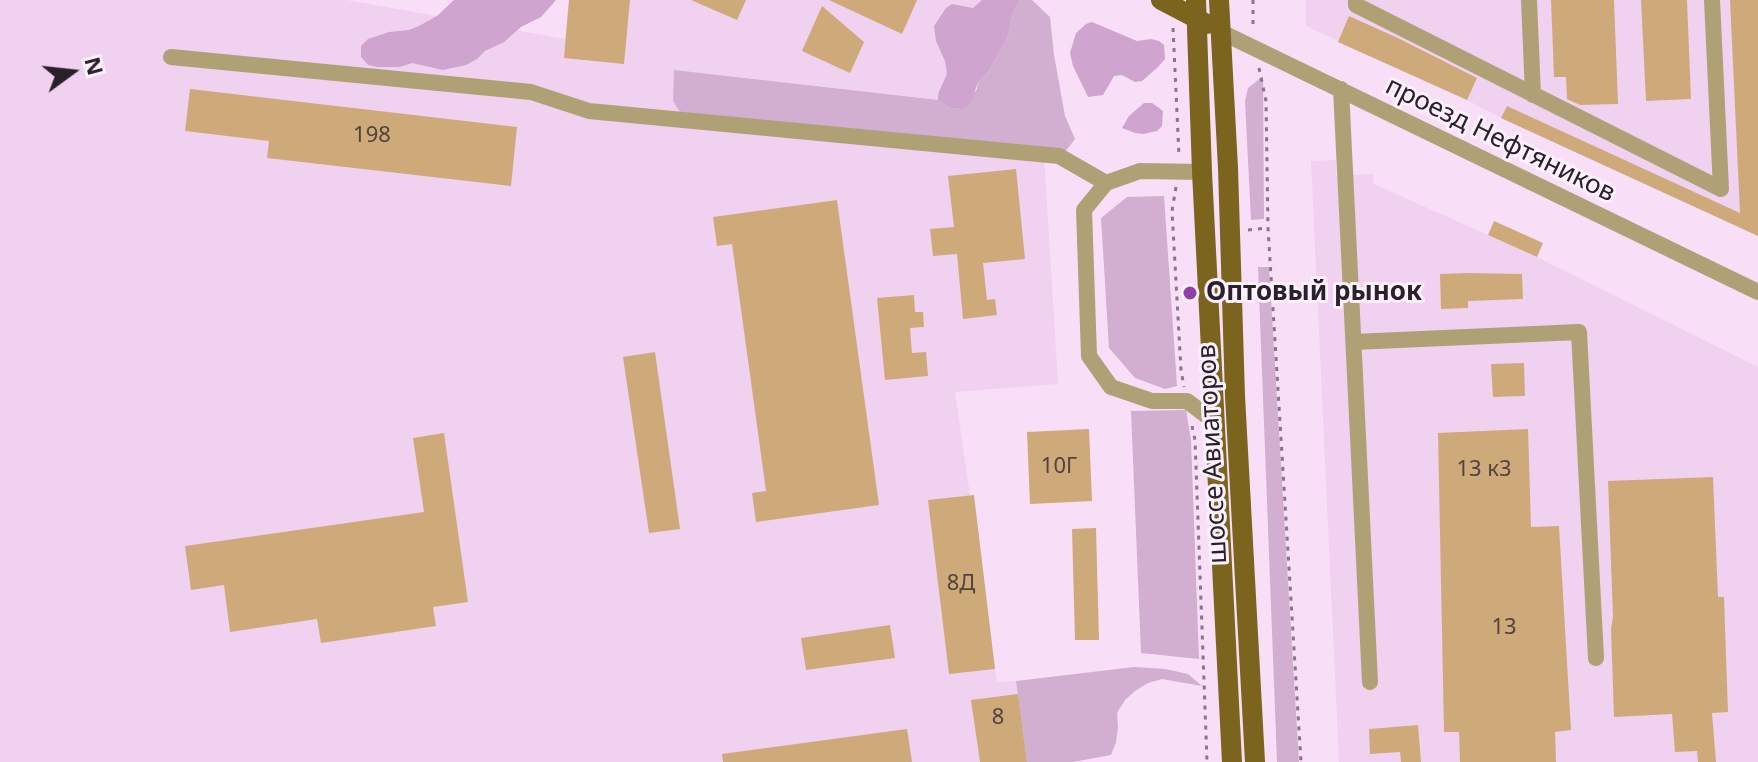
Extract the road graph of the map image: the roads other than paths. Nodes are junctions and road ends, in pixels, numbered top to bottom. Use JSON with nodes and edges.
{"nodes":[{"id":1,"x":1219,"y":0,"type":"edge"},
{"id":2,"x":1356,"y":0,"type":"edge"},
{"id":3,"x":1529,"y":0,"type":"edge"},
{"id":4,"x":1712,"y":0,"type":"edge"},
{"id":5,"x":1166,"y":3,"type":"edge"},
{"id":6,"x":1196,"y":9,"type":"edge"},
{"id":7,"x":1221,"y":32,"type":"junction"},
{"id":8,"x":171,"y":57,"type":"dead end"},
{"id":9,"x":1341,"y":89,"type":"junction"},
{"id":10,"x":1533,"y":95,"type":"junction"},
{"id":11,"x":1202,"y":172,"type":"junction"},
{"id":12,"x":1106,"y":183,"type":"junction"},
{"id":13,"x":1758,"y":292,"type":"edge"},
{"id":14,"x":1354,"y":342,"type":"junction"},
{"id":15,"x":1215,"y":422,"type":"junction"},
{"id":16,"x":1596,"y":658,"type":"dead end"},
{"id":17,"x":1370,"y":682,"type":"dead end"},
{"id":18,"x":1232,"y":762,"type":"edge"},
{"id":19,"x":1255,"y":762,"type":"edge"}],
"edges":[{"from":1,"to":7,"type":"main road","name":"шоссе Авиаторов"},
{"from":2,"to":10,"type":"street"},
{"from":3,"to":10,"type":"street"},
{"from":4,"to":10,"type":"street"},
{"from":5,"to":6,"type":"main road"},
{"from":6,"to":7,"type":"main road"},
{"from":6,"to":11,"type":"main road","name":"шоссе Авиаторов"},
{"from":7,"to":9,"type":"street","name":"проезд Нефтяников"},
{"from":7,"to":19,"type":"main road","name":"шоссе Авиаторов"},
{"from":8,"to":12,"type":"street"},
{"from":9,"to":13,"type":"street","name":"проезд Нефтяников"},
{"from":9,"to":14,"type":"street"},
{"from":11,"to":12,"type":"street"},
{"from":11,"to":15,"type":"main road","name":"шоссе Авиаторов"},
{"from":12,"to":15,"type":"street"},
{"from":14,"to":16,"type":"street"},
{"from":14,"to":17,"type":"street"},
{"from":15,"to":18,"type":"main road","name":"шоссе Авиаторов"}]}
